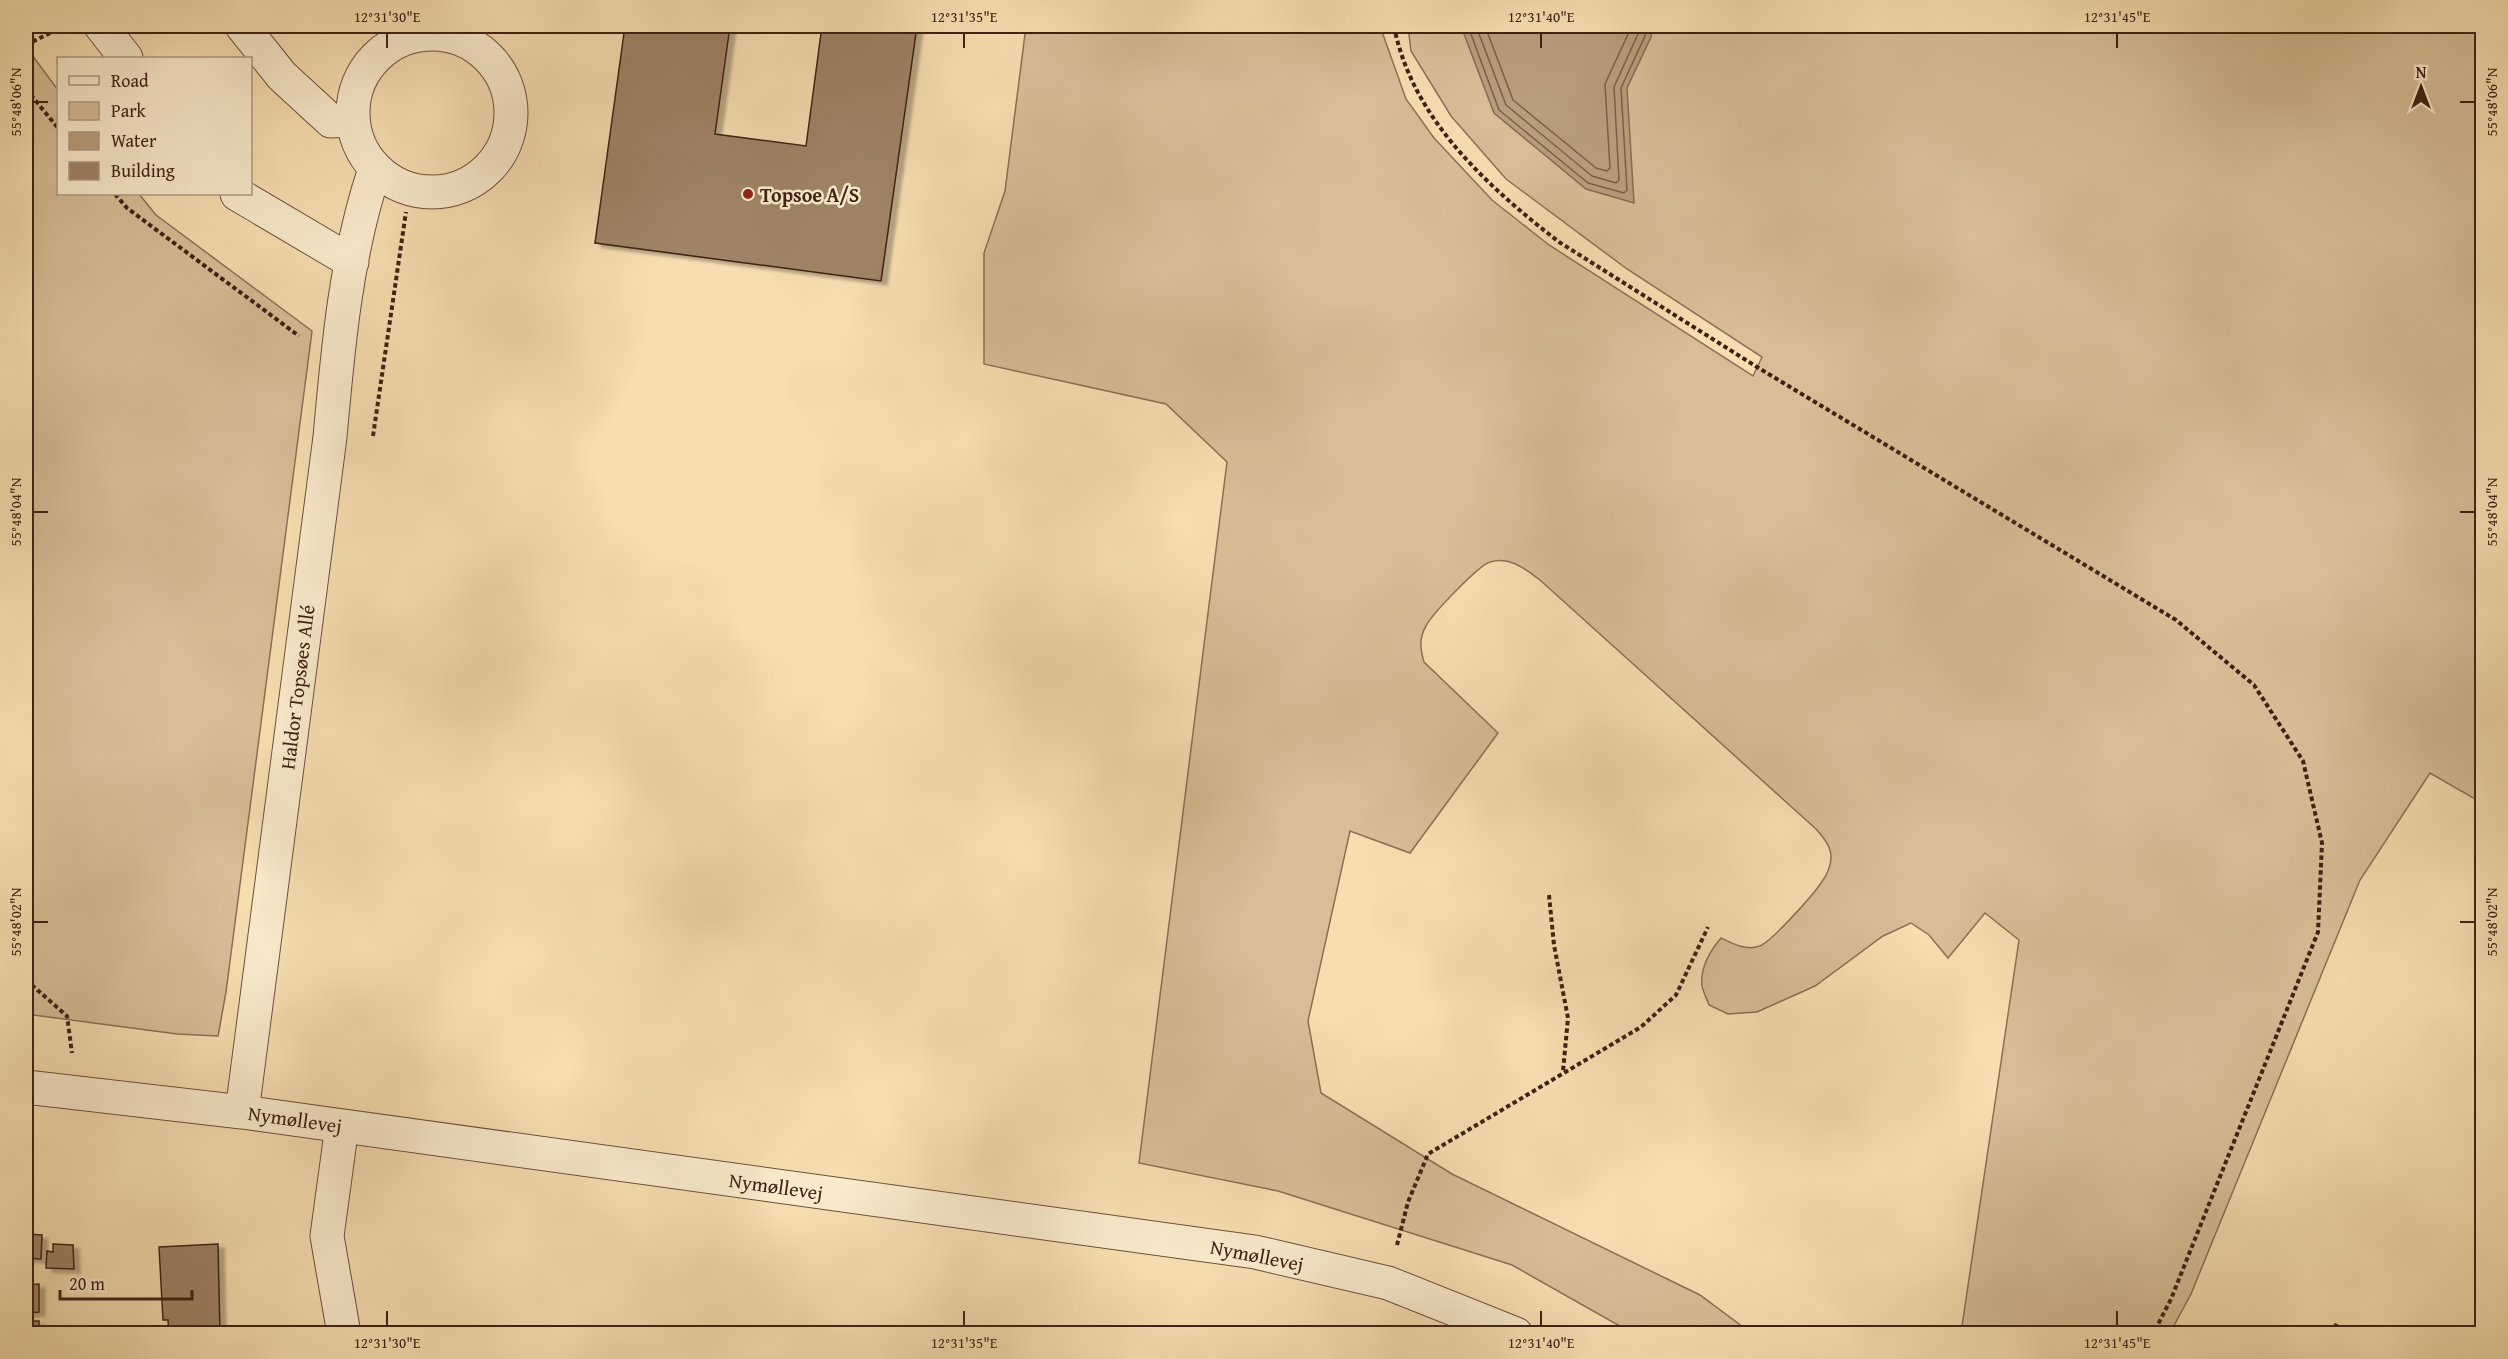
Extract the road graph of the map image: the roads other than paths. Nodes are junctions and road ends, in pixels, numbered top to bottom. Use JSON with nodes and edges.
{"nodes":[{"id":1,"x":101,"y":26,"type":"edge"},
{"id":2,"x":243,"y":26,"type":"edge"},
{"id":3,"x":125,"y":57,"type":"edge"},
{"id":4,"x":352,"y":120,"type":"junction"},
{"id":5,"x":375,"y":169,"type":"junction"},
{"id":6,"x":239,"y":195,"type":"edge"},
{"id":7,"x":352,"y":262,"type":"junction"},
{"id":8,"x":26,"y":1087,"type":"edge"},
{"id":9,"x":242,"y":1112,"type":"junction"},
{"id":10,"x":342,"y":1126,"type":"junction"},
{"id":11,"x":344,"y":1334,"type":"edge"},
{"id":12,"x":1516,"y":1334,"type":"edge"}],
"edges":[{"from":1,"to":3,"type":"street"},
{"from":2,"to":4,"type":"street"},
{"from":4,"to":5,"type":"street"},
{"from":4,"to":5,"type":"street"},
{"from":5,"to":7,"type":"street","name":"Haldor Topsøes Allé"},
{"from":6,"to":7,"type":"street"},
{"from":7,"to":9,"type":"street","name":"Haldor Topsøes Allé"},
{"from":8,"to":9,"type":"street","name":"Nymøllevej"},
{"from":9,"to":10,"type":"street","name":"Nymøllevej"},
{"from":10,"to":11,"type":"street"},
{"from":10,"to":12,"type":"street","name":"Nymøllevej"}]}
